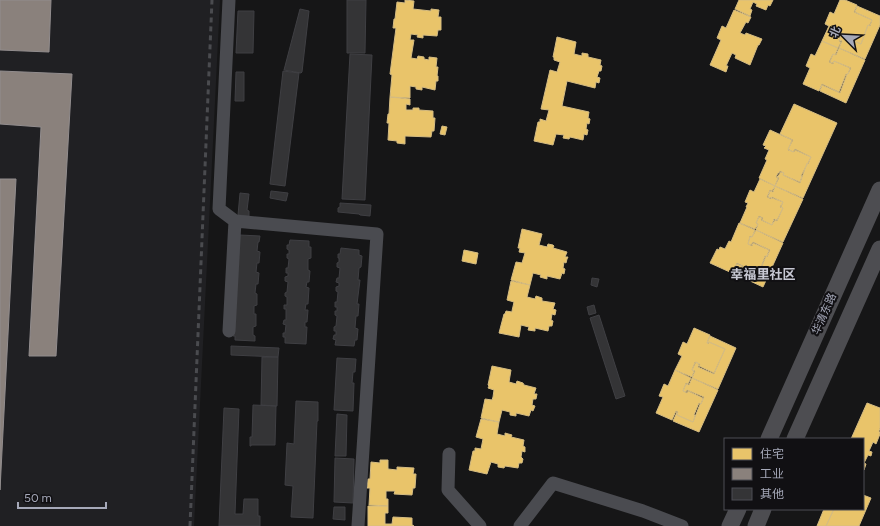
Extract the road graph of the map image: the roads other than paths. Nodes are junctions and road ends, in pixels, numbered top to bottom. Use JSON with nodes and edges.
{"nodes":[{"id":1,"x":229,"y":0,"type":"edge"},
{"id":2,"x":880,"y":190,"type":"edge"},
{"id":3,"x":235,"y":221,"type":"junction"},
{"id":4,"x":880,"y":249,"type":"edge"},
{"id":5,"x":229,"y":330,"type":"dead end"},
{"id":6,"x":769,"y":438,"type":"edge"},
{"id":7,"x":795,"y":438,"type":"edge"},
{"id":8,"x":448,"y":454,"type":"dead end"},
{"id":9,"x":738,"y":510,"type":"edge"},
{"id":10,"x":763,"y":510,"type":"edge"},
{"id":11,"x":358,"y":526,"type":"edge"},
{"id":12,"x":480,"y":526,"type":"edge"},
{"id":13,"x":520,"y":526,"type":"edge"},
{"id":14,"x":682,"y":526,"type":"edge"},
{"id":15,"x":730,"y":526,"type":"edge"},
{"id":16,"x":756,"y":526,"type":"edge"}],
"edges":[{"from":1,"to":3,"type":"street"},
{"from":2,"to":6,"type":"main road","name":"华清东路"},
{"from":3,"to":5,"type":"street"},
{"from":3,"to":11,"type":"street"},
{"from":4,"to":7,"type":"main road"},
{"from":8,"to":12,"type":"street"},
{"from":9,"to":15,"type":"main road"},
{"from":10,"to":16,"type":"main road"},
{"from":13,"to":14,"type":"street"}]}
